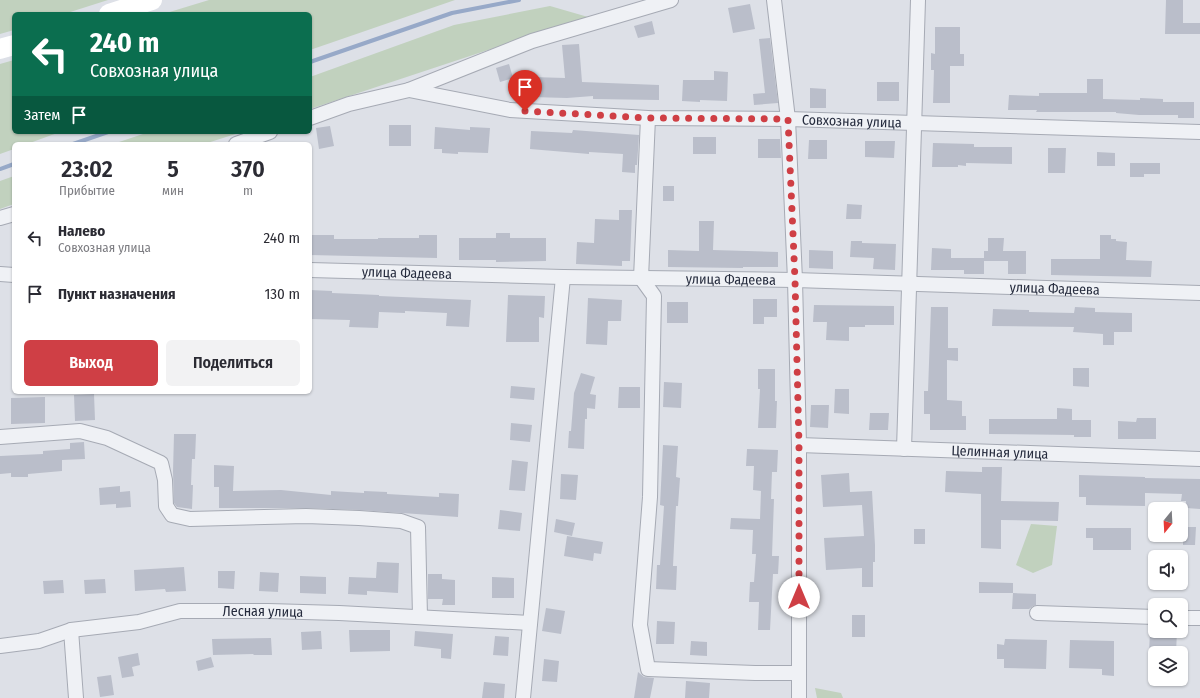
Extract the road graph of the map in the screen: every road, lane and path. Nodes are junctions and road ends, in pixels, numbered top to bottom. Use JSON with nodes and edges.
{"nodes":[{"id":1,"x":152,"y":0,"type":"edge"},
{"id":2,"x":671,"y":0,"type":"edge"},
{"id":3,"x":774,"y":0,"type":"edge"},
{"id":4,"x":918,"y":0,"type":"edge"},
{"id":5,"x":115,"y":12,"type":"edge"},
{"id":6,"x":12,"y":45,"type":"edge"},
{"id":7,"x":0,"y":49,"type":"edge"},
{"id":8,"x":409,"y":90,"type":"junction"},
{"id":9,"x":312,"y":117,"type":"edge"},
{"id":10,"x":648,"y":118,"type":"junction"},
{"id":11,"x":788,"y":119,"type":"junction"},
{"id":12,"x":915,"y":123,"type":"junction"},
{"id":13,"x":1200,"y":132,"type":"edge"},
{"id":14,"x":264,"y":134,"type":"edge"},
{"id":15,"x":242,"y":142,"type":"edge"},
{"id":16,"x":12,"y":215,"type":"edge"},
{"id":17,"x":0,"y":218,"type":"edge"},
{"id":18,"x":312,"y":270,"type":"edge"},
{"id":19,"x":0,"y":274,"type":"edge"},
{"id":20,"x":12,"y":274,"type":"edge"},
{"id":21,"x":563,"y":277,"type":"junction"},
{"id":22,"x":641,"y":278,"type":"junction"},
{"id":23,"x":795,"y":280,"type":"junction"},
{"id":24,"x":908,"y":283,"type":"junction"},
{"id":25,"x":1200,"y":293,"type":"edge"},
{"id":26,"x":0,"y":437,"type":"edge"},
{"id":27,"x":799,"y":445,"type":"junction"},
{"id":28,"x":904,"y":449,"type":"junction"},
{"id":29,"x":1200,"y":459,"type":"edge"},
{"id":30,"x":1037,"y":613,"type":"dead end"},
{"id":31,"x":420,"y":617,"type":"junction"},
{"id":32,"x":1148,"y":617,"type":"edge"},
{"id":33,"x":1188,"y":618,"type":"edge"},
{"id":34,"x":1200,"y":618,"type":"edge"},
{"id":35,"x":530,"y":623,"type":"junction"},
{"id":36,"x":71,"y":630,"type":"junction"},
{"id":37,"x":0,"y":646,"type":"edge"},
{"id":38,"x":799,"y":673,"type":"junction"},
{"id":39,"x":76,"y":698,"type":"edge"},
{"id":40,"x":523,"y":698,"type":"edge"},
{"id":41,"x":799,"y":698,"type":"edge"}],
"edges":[{"from":1,"to":5,"type":"main road"},
{"from":2,"to":8,"type":"street"},
{"from":3,"to":11,"type":"street"},
{"from":4,"to":12,"type":"street"},
{"from":6,"to":7,"type":"main road"},
{"from":8,"to":9,"type":"street"},
{"from":8,"to":10,"type":"street","name":"Совхозная улица"},
{"from":10,"to":11,"type":"street","name":"Совхозная улица"},
{"from":10,"to":22,"type":"street"},
{"from":11,"to":12,"type":"street","name":"Совхозная улица"},
{"from":11,"to":23,"type":"street"},
{"from":12,"to":13,"type":"street","name":"Совхозная улица"},
{"from":12,"to":24,"type":"street"},
{"from":14,"to":15,"type":"street"},
{"from":16,"to":17,"type":"street"},
{"from":18,"to":21,"type":"street","name":"улица Фадеева"},
{"from":19,"to":20,"type":"street"},
{"from":21,"to":22,"type":"street","name":"улица Фадеева"},
{"from":21,"to":35,"type":"street"},
{"from":22,"to":23,"type":"street","name":"улица Фадеева"},
{"from":22,"to":38,"type":"street"},
{"from":23,"to":24,"type":"street","name":"улица Фадеева"},
{"from":23,"to":27,"type":"street"},
{"from":24,"to":25,"type":"street","name":"улица Фадеева"},
{"from":24,"to":28,"type":"street"},
{"from":26,"to":31,"type":"street"},
{"from":27,"to":28,"type":"street","name":"Целинная улица"},
{"from":27,"to":38,"type":"street"},
{"from":28,"to":29,"type":"street","name":"Целинная улица"},
{"from":30,"to":32,"type":"street"},
{"from":31,"to":35,"type":"street","name":"Лесная улица"},
{"from":31,"to":36,"type":"street","name":"Лесная улица"},
{"from":33,"to":34,"type":"street"},
{"from":35,"to":40,"type":"street"},
{"from":36,"to":37,"type":"street","name":"Лесная улица"},
{"from":36,"to":39,"type":"street"},
{"from":38,"to":41,"type":"street"}]}
